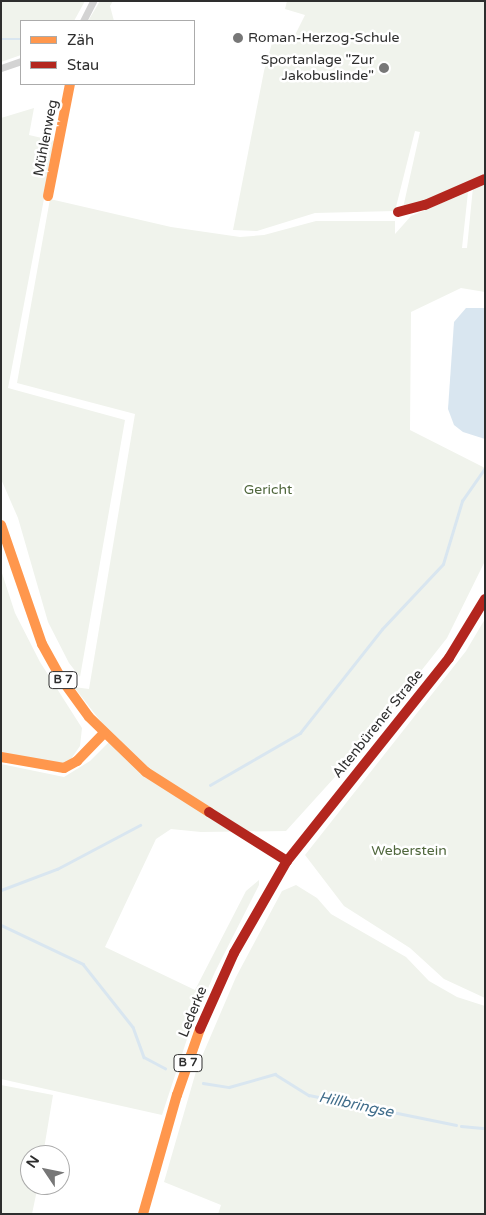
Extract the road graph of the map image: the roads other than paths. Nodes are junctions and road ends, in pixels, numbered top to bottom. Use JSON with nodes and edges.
{"nodes":[{"id":1,"x":93,"y":1,"type":"edge"},
{"id":2,"x":84,"y":20,"type":"edge"},
{"id":3,"x":20,"y":61,"type":"edge"},
{"id":4,"x":1,"y":68,"type":"edge"},
{"id":5,"x":70,"y":85,"type":"edge"},
{"id":6,"x":485,"y":179,"type":"edge"},
{"id":7,"x":48,"y":196,"type":"dead end"},
{"id":8,"x":398,"y":212,"type":"dead end"},
{"id":9,"x":1,"y":525,"type":"edge"},
{"id":10,"x":485,"y":600,"type":"edge"},
{"id":11,"x":104,"y":733,"type":"junction"},
{"id":12,"x":1,"y":757,"type":"edge"},
{"id":13,"x":287,"y":861,"type":"junction"},
{"id":14,"x":144,"y":1214,"type":"edge"}],
"edges":[{"from":1,"to":2,"type":"street"},
{"from":3,"to":4,"type":"street"},
{"from":5,"to":7,"type":"main road","name":"Mühlenweg"},
{"from":6,"to":8,"type":"main road"},
{"from":9,"to":11,"type":"main road","number":"B 7"},
{"from":10,"to":13,"type":"main road","name":"Altenbürener Straße"},
{"from":11,"to":12,"type":"main road"},
{"from":11,"to":13,"type":"main road","number":"B 7"},
{"from":13,"to":14,"type":"main road","name":"Lederke","number":"B 7"}]}
